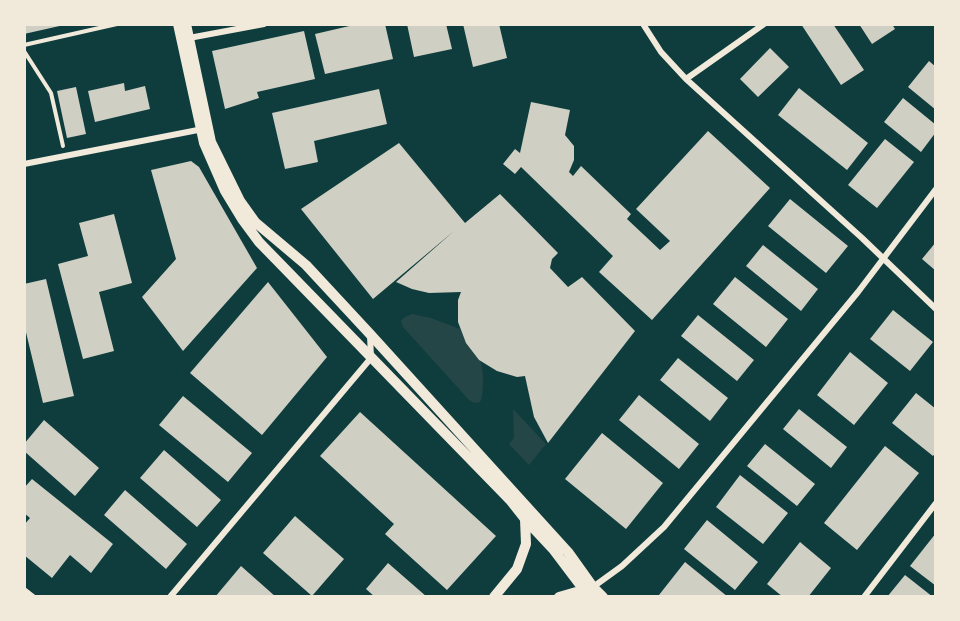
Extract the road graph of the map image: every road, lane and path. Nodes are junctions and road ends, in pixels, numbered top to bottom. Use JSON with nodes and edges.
{"nodes":[{"id":1,"x":117,"y":24,"type":"edge"},
{"id":2,"x":178,"y":24,"type":"edge"},
{"id":3,"x":186,"y":24,"type":"edge"},
{"id":4,"x":264,"y":24,"type":"edge"},
{"id":5,"x":644,"y":24,"type":"edge"},
{"id":6,"x":764,"y":24,"type":"edge"},
{"id":7,"x":189,"y":38,"type":"junction"},
{"id":8,"x":24,"y":45,"type":"edge"},
{"id":9,"x":24,"y":51,"type":"edge"},
{"id":10,"x":686,"y":79,"type":"junction"},
{"id":11,"x":204,"y":128,"type":"junction"},
{"id":12,"x":65,"y":156,"type":"junction"},
{"id":13,"x":24,"y":164,"type":"edge"},
{"id":14,"x":936,"y":189,"type":"edge"},
{"id":15,"x":884,"y":259,"type":"junction"},
{"id":16,"x":936,"y":309,"type":"edge"},
{"id":17,"x":370,"y":334,"type":"junction"},
{"id":18,"x":371,"y":358,"type":"junction"},
{"id":19,"x":936,"y":503,"type":"edge"},
{"id":20,"x":525,"y":519,"type":"junction"},
{"id":21,"x":24,"y":590,"type":"edge"},
{"id":22,"x":591,"y":592,"type":"edge"},
{"id":23,"x":33,"y":597,"type":"edge"},
{"id":24,"x":170,"y":597,"type":"edge"},
{"id":25,"x":494,"y":597,"type":"edge"},
{"id":26,"x":559,"y":597,"type":"edge"},
{"id":27,"x":603,"y":597,"type":"edge"},
{"id":28,"x":864,"y":597,"type":"edge"}],
"edges":[{"from":1,"to":8,"type":"path"},
{"from":2,"to":11,"type":"street"},
{"from":3,"to":7,"type":"street"},
{"from":4,"to":7,"type":"street"},
{"from":5,"to":10,"type":"street"},
{"from":6,"to":10,"type":"street"},
{"from":7,"to":11,"type":"street"},
{"from":9,"to":12,"type":"path"},
{"from":10,"to":15,"type":"street"},
{"from":11,"to":12,"type":"street"},
{"from":11,"to":17,"type":"street"},
{"from":11,"to":18,"type":"street"},
{"from":12,"to":13,"type":"street"},
{"from":14,"to":15,"type":"street"},
{"from":15,"to":16,"type":"street"},
{"from":15,"to":22,"type":"street"},
{"from":17,"to":18,"type":"street"},
{"from":17,"to":22,"type":"street"},
{"from":18,"to":20,"type":"street"},
{"from":18,"to":24,"type":"street"},
{"from":19,"to":28,"type":"street"},
{"from":20,"to":22,"type":"street"},
{"from":20,"to":25,"type":"street"},
{"from":21,"to":23,"type":"street"},
{"from":22,"to":26,"type":"street"},
{"from":22,"to":27,"type":"street"}]}
